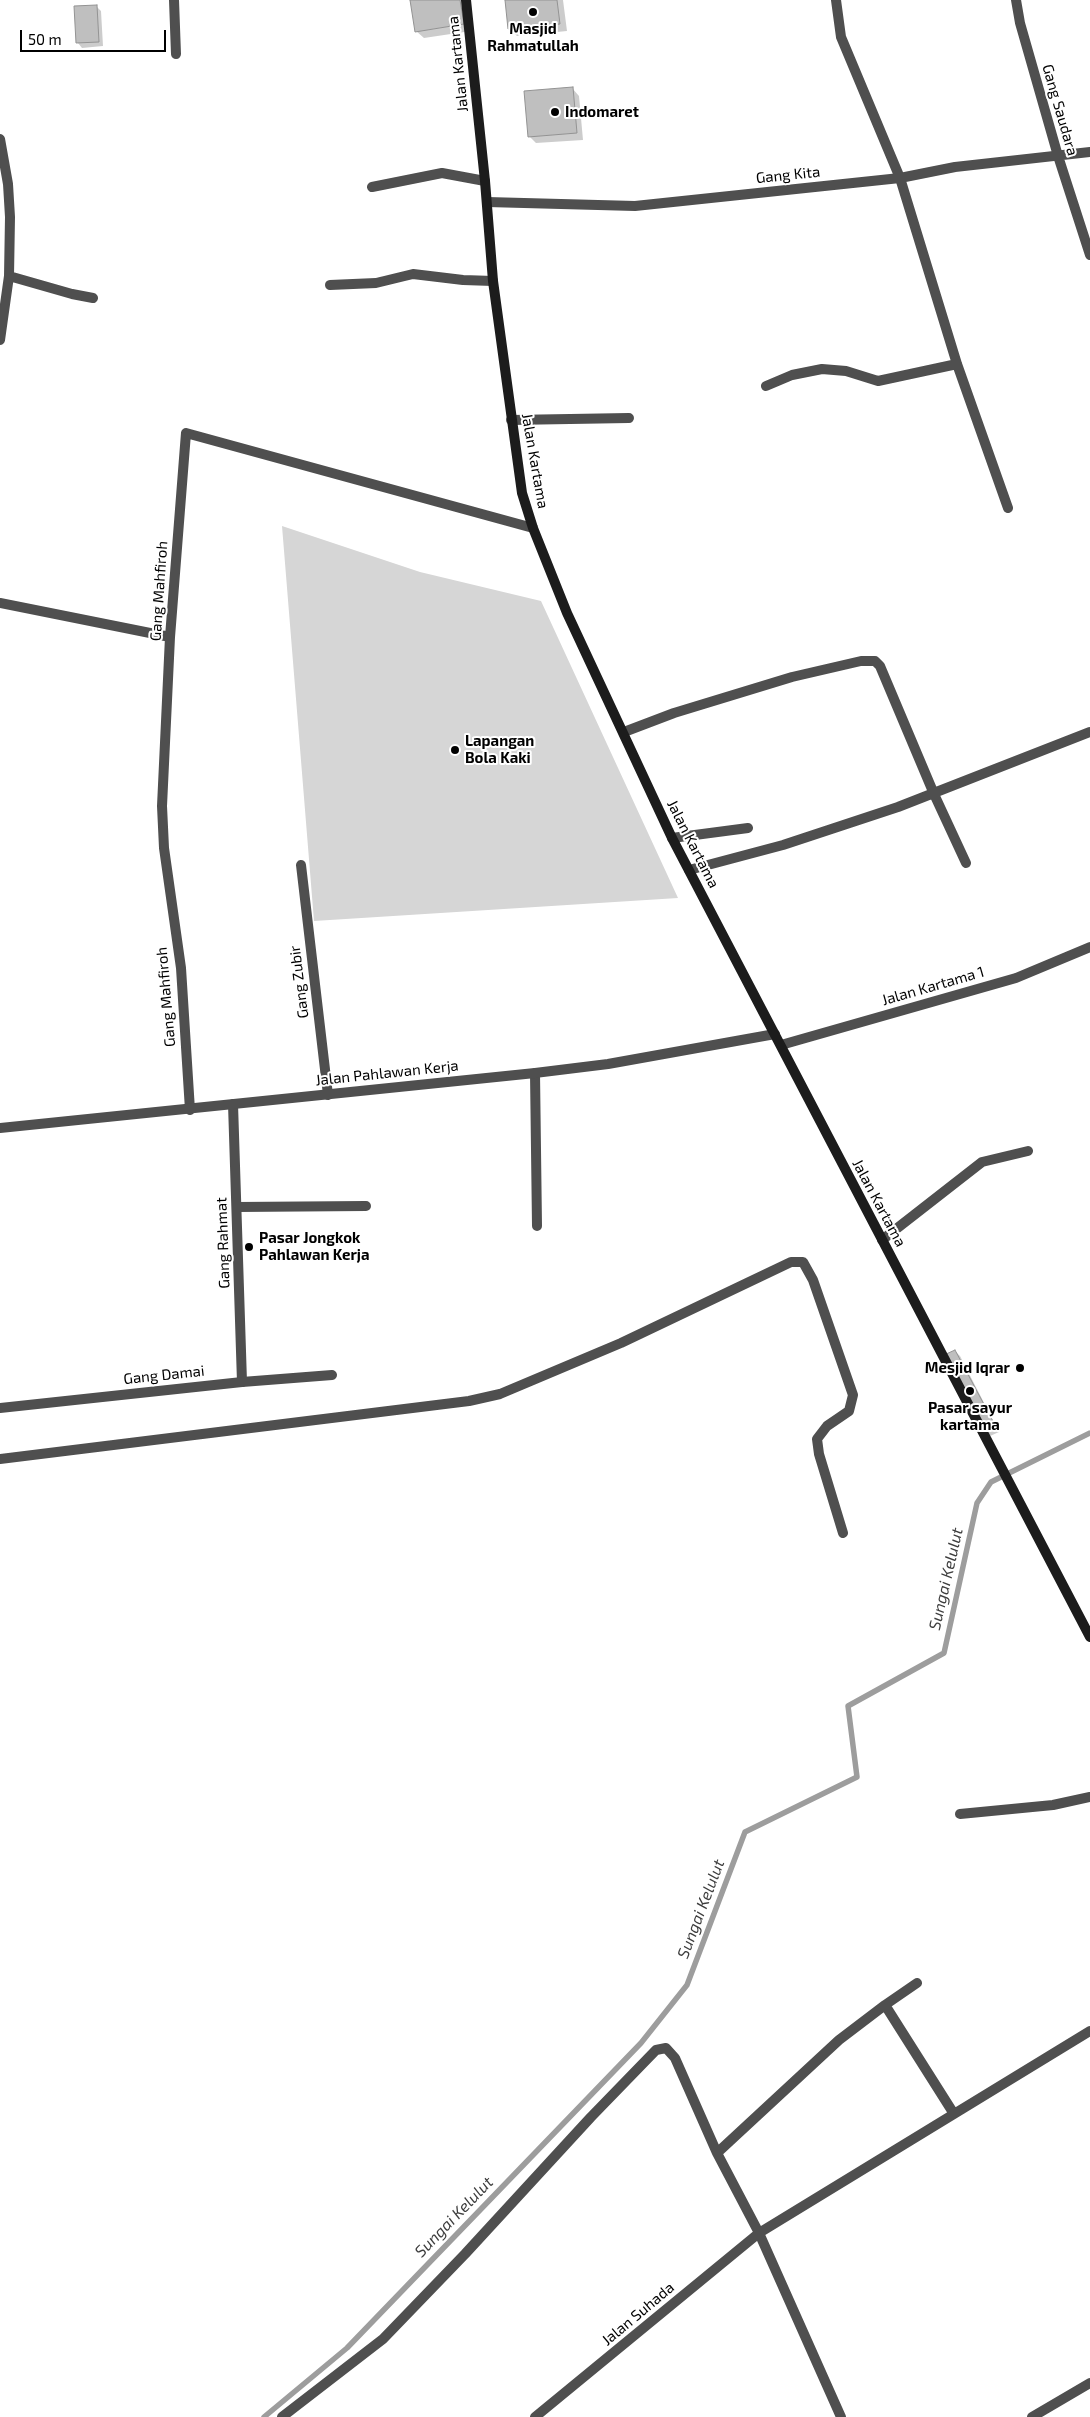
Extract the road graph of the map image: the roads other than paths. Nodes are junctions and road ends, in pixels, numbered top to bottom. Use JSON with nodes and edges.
{"nodes":[{"id":1,"x":174,"y":0,"type":"edge"},
{"id":2,"x":466,"y":0,"type":"edge"},
{"id":3,"x":836,"y":0,"type":"edge"},
{"id":4,"x":1016,"y":0,"type":"edge"},
{"id":5,"x":176,"y":54,"type":"dead end"},
{"id":6,"x":0,"y":139,"type":"edge"},
{"id":7,"x":1090,"y":152,"type":"edge"},
{"id":8,"x":1058,"y":156,"type":"junction"},
{"id":9,"x":900,"y":178,"type":"junction"},
{"id":10,"x":485,"y":181,"type":"junction"},
{"id":11,"x":372,"y":187,"type":"dead end"},
{"id":12,"x":486,"y":202,"type":"junction"},
{"id":13,"x":1090,"y":255,"type":"edge"},
{"id":14,"x":9,"y":276,"type":"junction"},
{"id":15,"x":493,"y":281,"type":"junction"},
{"id":16,"x":330,"y":285,"type":"dead end"},
{"id":17,"x":93,"y":298,"type":"dead end"},
{"id":18,"x":0,"y":340,"type":"edge"},
{"id":19,"x":956,"y":364,"type":"junction"},
{"id":20,"x":766,"y":386,"type":"dead end"},
{"id":21,"x":629,"y":418,"type":"dead end"},
{"id":22,"x":511,"y":420,"type":"junction"},
{"id":23,"x":1008,"y":508,"type":"dead end"},
{"id":24,"x":533,"y":528,"type":"junction"},
{"id":25,"x":0,"y":603,"type":"edge"},
{"id":26,"x":170,"y":637,"type":"junction"},
{"id":27,"x":624,"y":732,"type":"junction"},
{"id":28,"x":1090,"y":732,"type":"edge"},
{"id":29,"x":934,"y":794,"type":"junction"},
{"id":30,"x":748,"y":828,"type":"dead end"},
{"id":31,"x":672,"y":838,"type":"junction"},
{"id":32,"x":966,"y":863,"type":"dead end"},
{"id":33,"x":301,"y":866,"type":"dead end"},
{"id":34,"x":690,"y":870,"type":"junction"},
{"id":35,"x":1090,"y":947,"type":"edge"},
{"id":36,"x":775,"y":1034,"type":"junction"},
{"id":37,"x":782,"y":1045,"type":"junction"},
{"id":38,"x":535,"y":1073,"type":"junction"},
{"id":39,"x":328,"y":1095,"type":"junction"},
{"id":40,"x":234,"y":1104,"type":"junction"},
{"id":41,"x":190,"y":1110,"type":"junction"},
{"id":42,"x":0,"y":1128,"type":"edge"},
{"id":43,"x":1028,"y":1151,"type":"dead end"},
{"id":44,"x":366,"y":1206,"type":"dead end"},
{"id":45,"x":237,"y":1208,"type":"junction"},
{"id":46,"x":538,"y":1226,"type":"dead end"},
{"id":47,"x":882,"y":1240,"type":"junction"},
{"id":48,"x":332,"y":1375,"type":"dead end"},
{"id":49,"x":242,"y":1382,"type":"junction"},
{"id":50,"x":0,"y":1408,"type":"edge"},
{"id":51,"x":0,"y":1458,"type":"edge"},
{"id":52,"x":843,"y":1532,"type":"dead end"},
{"id":53,"x":1090,"y":1637,"type":"edge"},
{"id":54,"x":1090,"y":1797,"type":"edge"},
{"id":55,"x":960,"y":1814,"type":"dead end"},
{"id":56,"x":917,"y":1983,"type":"dead end"},
{"id":57,"x":885,"y":2005,"type":"junction"},
{"id":58,"x":1090,"y":2031,"type":"edge"},
{"id":59,"x":954,"y":2114,"type":"junction"},
{"id":60,"x":717,"y":2153,"type":"junction"},
{"id":61,"x":759,"y":2233,"type":"junction"},
{"id":62,"x":1090,"y":2383,"type":"edge"},
{"id":63,"x":282,"y":2417,"type":"edge"},
{"id":64,"x":535,"y":2417,"type":"edge"},
{"id":65,"x":841,"y":2417,"type":"edge"},
{"id":66,"x":1032,"y":2417,"type":"edge"}],
"edges":[{"from":1,"to":5,"type":"street"},
{"from":2,"to":10,"type":"main road","name":"Jalan Kartama"},
{"from":3,"to":9,"type":"street"},
{"from":4,"to":8,"type":"street","name":"Gang Saudara"},
{"from":6,"to":14,"type":"street"},
{"from":7,"to":8,"type":"street","name":"Gang Kita"},
{"from":8,"to":9,"type":"street","name":"Gang Kita"},
{"from":8,"to":13,"type":"street","name":"Gang Saudara"},
{"from":9,"to":12,"type":"street","name":"Gang Kita"},
{"from":9,"to":19,"type":"street"},
{"from":10,"to":11,"type":"street"},
{"from":10,"to":12,"type":"main road","name":"Jalan Kartama"},
{"from":12,"to":15,"type":"main road","name":"Jalan Kartama"},
{"from":14,"to":17,"type":"street"},
{"from":14,"to":18,"type":"street"},
{"from":15,"to":16,"type":"street"},
{"from":15,"to":22,"type":"main road","name":"Jalan Kartama"},
{"from":19,"to":20,"type":"street"},
{"from":19,"to":23,"type":"street"},
{"from":21,"to":22,"type":"street"},
{"from":22,"to":24,"type":"main road","name":"Jalan Kartama"},
{"from":24,"to":26,"type":"street","name":"Gang Mahfiroh"},
{"from":24,"to":27,"type":"main road","name":"Jalan Kartama"},
{"from":25,"to":26,"type":"street"},
{"from":26,"to":41,"type":"street","name":"Gang Mahfiroh"},
{"from":27,"to":29,"type":"street"},
{"from":27,"to":31,"type":"main road","name":"Jalan Kartama"},
{"from":28,"to":29,"type":"street"},
{"from":29,"to":32,"type":"street"},
{"from":29,"to":34,"type":"street"},
{"from":30,"to":31,"type":"street"},
{"from":31,"to":34,"type":"main road","name":"Jalan Kartama"},
{"from":33,"to":39,"type":"street","name":"Gang Zubir"},
{"from":34,"to":36,"type":"main road","name":"Jalan Kartama"},
{"from":35,"to":37,"type":"street","name":"Jalan Kartama 1"},
{"from":36,"to":37,"type":"main road","name":"Jalan Kartama"},
{"from":36,"to":38,"type":"street","name":"Jalan Pahlawan Kerja"},
{"from":37,"to":47,"type":"main road","name":"Jalan Kartama"},
{"from":38,"to":39,"type":"street","name":"Jalan Pahlawan Kerja"},
{"from":38,"to":46,"type":"street"},
{"from":39,"to":40,"type":"street","name":"Jalan Pahlawan Kerja"},
{"from":40,"to":41,"type":"street","name":"Jalan Pahlawan Kerja"},
{"from":40,"to":45,"type":"street","name":"Gang Rahmat"},
{"from":41,"to":42,"type":"street","name":"Jalan Pahlawan Kerja"},
{"from":43,"to":47,"type":"street"},
{"from":44,"to":45,"type":"street"},
{"from":45,"to":49,"type":"street","name":"Gang Rahmat"},
{"from":47,"to":53,"type":"main road","name":"Jalan Kartama"},
{"from":48,"to":49,"type":"street","name":"Gang Damai"},
{"from":49,"to":50,"type":"street","name":"Gang Damai"},
{"from":51,"to":52,"type":"street"},
{"from":54,"to":55,"type":"street"},
{"from":56,"to":57,"type":"street"},
{"from":57,"to":59,"type":"street"},
{"from":57,"to":60,"type":"street"},
{"from":58,"to":59,"type":"street","name":"Jalan Suhada"},
{"from":59,"to":61,"type":"street","name":"Jalan Suhada"},
{"from":60,"to":61,"type":"street"},
{"from":60,"to":63,"type":"street"},
{"from":61,"to":64,"type":"street","name":"Jalan Suhada"},
{"from":61,"to":65,"type":"street"},
{"from":62,"to":66,"type":"street"}]}
